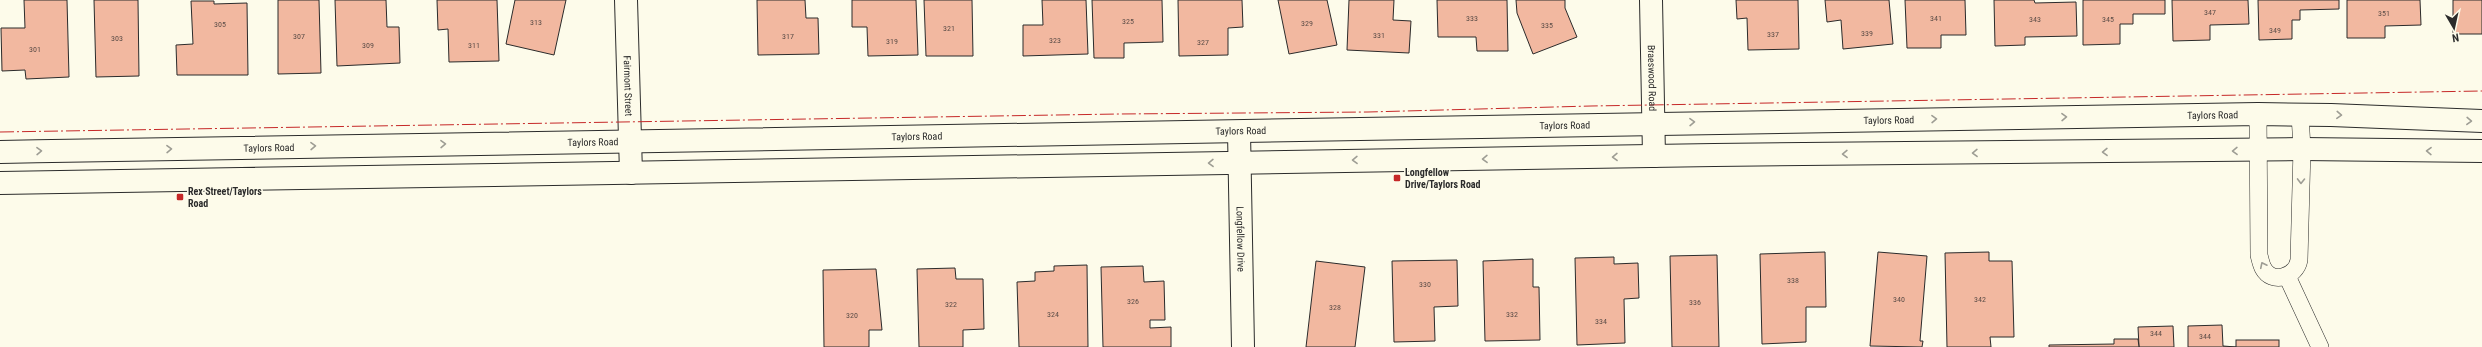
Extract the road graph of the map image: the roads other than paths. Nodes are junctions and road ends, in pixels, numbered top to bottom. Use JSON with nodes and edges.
{"nodes":[{"id":1,"x":626,"y":0,"type":"edge"},
{"id":2,"x":1651,"y":0,"type":"edge"},
{"id":3,"x":2258,"y":114,"type":"junction"},
{"id":4,"x":2300,"y":114,"type":"junction"},
{"id":5,"x":2482,"y":121,"type":"edge"},
{"id":6,"x":1653,"y":123,"type":"junction"},
{"id":7,"x":1239,"y":132,"type":"junction"},
{"id":8,"x":631,"y":141,"type":"junction"},
{"id":9,"x":2302,"y":149,"type":"junction"},
{"id":10,"x":2259,"y":151,"type":"junction"},
{"id":11,"x":2482,"y":151,"type":"edge"},
{"id":12,"x":0,"y":152,"type":"edge"},
{"id":13,"x":1654,"y":156,"type":"junction"},
{"id":14,"x":1239,"y":162,"type":"junction"},
{"id":15,"x":631,"y":173,"type":"junction"},
{"id":16,"x":0,"y":183,"type":"edge"},
{"id":17,"x":2287,"y":276,"type":"junction"},
{"id":18,"x":1243,"y":347,"type":"edge"},
{"id":19,"x":2320,"y":347,"type":"edge"}],
"edges":[{"from":1,"to":8,"type":"main road","name":"Fairmont Street"},
{"from":2,"to":6,"type":"main road","name":"Braeswood Road"},
{"from":3,"to":4,"type":"main road","name":"Taylors Road"},
{"from":6,"to":3,"type":"main road","name":"Taylors Road","one_way":true},
{"from":3,"to":10,"type":"lane"},
{"from":4,"to":5,"type":"main road","name":"Taylors Road","one_way":true},
{"from":4,"to":9,"type":"lane"},
{"from":6,"to":7,"type":"main road","name":"Taylors Road"},
{"from":6,"to":13,"type":"main road","name":"Braeswood Road"},
{"from":7,"to":8,"type":"main road","name":"Taylors Road"},
{"from":7,"to":14,"type":"main road","name":"Longfellow Drive"},
{"from":12,"to":8,"type":"main road","name":"Taylors Road","one_way":true},
{"from":8,"to":15,"type":"main road","name":"Fairmont Street"},
{"from":9,"to":10,"type":"main road"},
{"from":11,"to":9,"type":"main road","one_way":true},
{"from":9,"to":17,"type":"lane","one_way":true},
{"from":10,"to":13,"type":"main road","one_way":true},
{"from":17,"to":10,"type":"lane","one_way":true},
{"from":13,"to":14,"type":"main road","one_way":true},
{"from":14,"to":15,"type":"main road","one_way":true},
{"from":14,"to":18,"type":"main road","name":"Longfellow Drive"},
{"from":15,"to":16,"type":"main road"},
{"from":17,"to":19,"type":"lane"}]}
